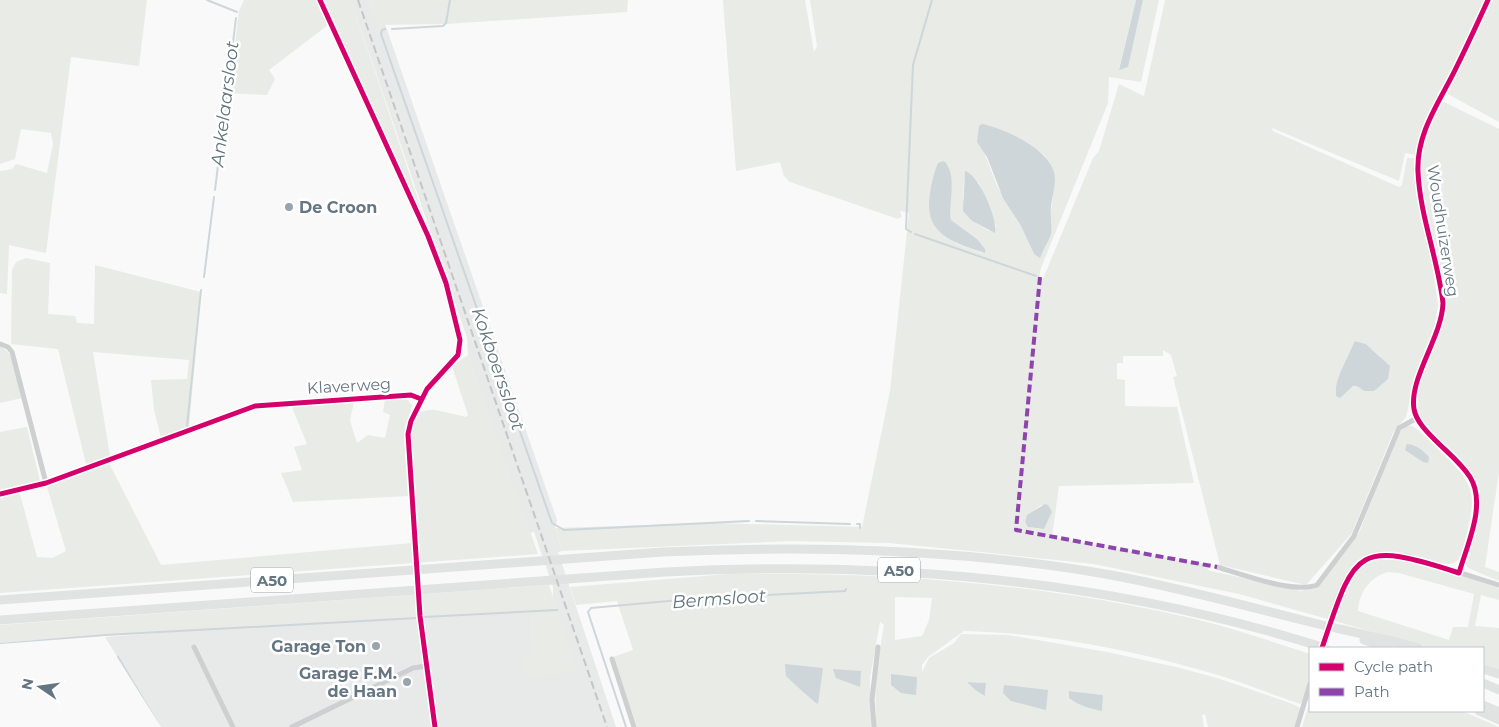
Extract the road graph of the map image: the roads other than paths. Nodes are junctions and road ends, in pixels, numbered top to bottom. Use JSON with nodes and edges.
{"nodes":[{"id":1,"x":320,"y":0,"type":"edge"},
{"id":2,"x":1488,"y":0,"type":"edge"},
{"id":3,"x":0,"y":344,"type":"edge"},
{"id":4,"x":421,"y":399,"type":"junction"},
{"id":5,"x":1417,"y":418,"type":"junction"},
{"id":6,"x":46,"y":483,"type":"junction"},
{"id":7,"x":0,"y":494,"type":"edge"},
{"id":8,"x":416,"y":559,"type":"tunnel mouth"},
{"id":9,"x":1217,"y":567,"type":"dead end"},
{"id":10,"x":1459,"y":573,"type":"junction"},
{"id":11,"x":1499,"y":585,"type":"edge"},
{"id":12,"x":0,"y":600,"type":"edge"},
{"id":13,"x":419,"y":600,"type":"tunnel mouth"},
{"id":14,"x":0,"y":620,"type":"edge"},
{"id":15,"x":1302,"y":620,"type":"junction"},
{"id":16,"x":878,"y":646,"type":"dead end"},
{"id":17,"x":194,"y":647,"type":"dead end"},
{"id":18,"x":1319,"y":647,"type":"edge"},
{"id":19,"x":1323,"y":647,"type":"edge"},
{"id":20,"x":1385,"y":647,"type":"edge"},
{"id":21,"x":1414,"y":647,"type":"edge"},
{"id":22,"x":612,"y":658,"type":"dead end"},
{"id":23,"x":426,"y":666,"type":"junction"},
{"id":24,"x":1484,"y":669,"type":"edge"},
{"id":25,"x":1499,"y":674,"type":"edge"},
{"id":26,"x":1484,"y":684,"type":"edge"},
{"id":27,"x":1309,"y":687,"type":"edge"},
{"id":28,"x":1499,"y":690,"type":"edge"},
{"id":29,"x":1484,"y":705,"type":"edge"},
{"id":30,"x":1481,"y":712,"type":"edge"},
{"id":31,"x":1499,"y":712,"type":"edge"},
{"id":32,"x":1499,"y":720,"type":"edge"},
{"id":33,"x":304,"y":724,"type":"edge"},
{"id":34,"x":233,"y":727,"type":"edge"},
{"id":35,"x":292,"y":727,"type":"edge"},
{"id":36,"x":435,"y":727,"type":"edge"},
{"id":37,"x":634,"y":727,"type":"edge"},
{"id":38,"x":874,"y":727,"type":"edge"},
{"id":39,"x":1297,"y":727,"type":"edge"}],
"edges":[{"from":1,"to":4,"type":"street"},
{"from":2,"to":5,"type":"street","name":"Woudhuizerweg"},
{"from":3,"to":6,"type":"street"},
{"from":4,"to":6,"type":"street","name":"Klaverweg"},
{"from":4,"to":8,"type":"street"},
{"from":5,"to":9,"type":"street"},
{"from":5,"to":10,"type":"street"},
{"from":6,"to":7,"type":"street","name":"Klaverweg"},
{"from":10,"to":11,"type":"street"},
{"from":10,"to":19,"type":"street"},
{"from":12,"to":15,"type":"highway","number":"A50"},
{"from":13,"to":23,"type":"street"},
{"from":14,"to":18,"type":"highway","number":"A50"},
{"from":15,"to":20,"type":"highway","number":"A50"},
{"from":15,"to":21,"type":"highway","number":"A50"},
{"from":16,"to":38,"type":"street"},
{"from":17,"to":34,"type":"street"},
{"from":22,"to":37,"type":"street"},
{"from":23,"to":33,"type":"street"},
{"from":23,"to":36,"type":"street"},
{"from":24,"to":25,"type":"highway"},
{"from":26,"to":28,"type":"highway"},
{"from":27,"to":39,"type":"street"},
{"from":29,"to":31,"type":"highway"},
{"from":30,"to":32,"type":"highway"},
{"from":33,"to":35,"type":"street"}]}
